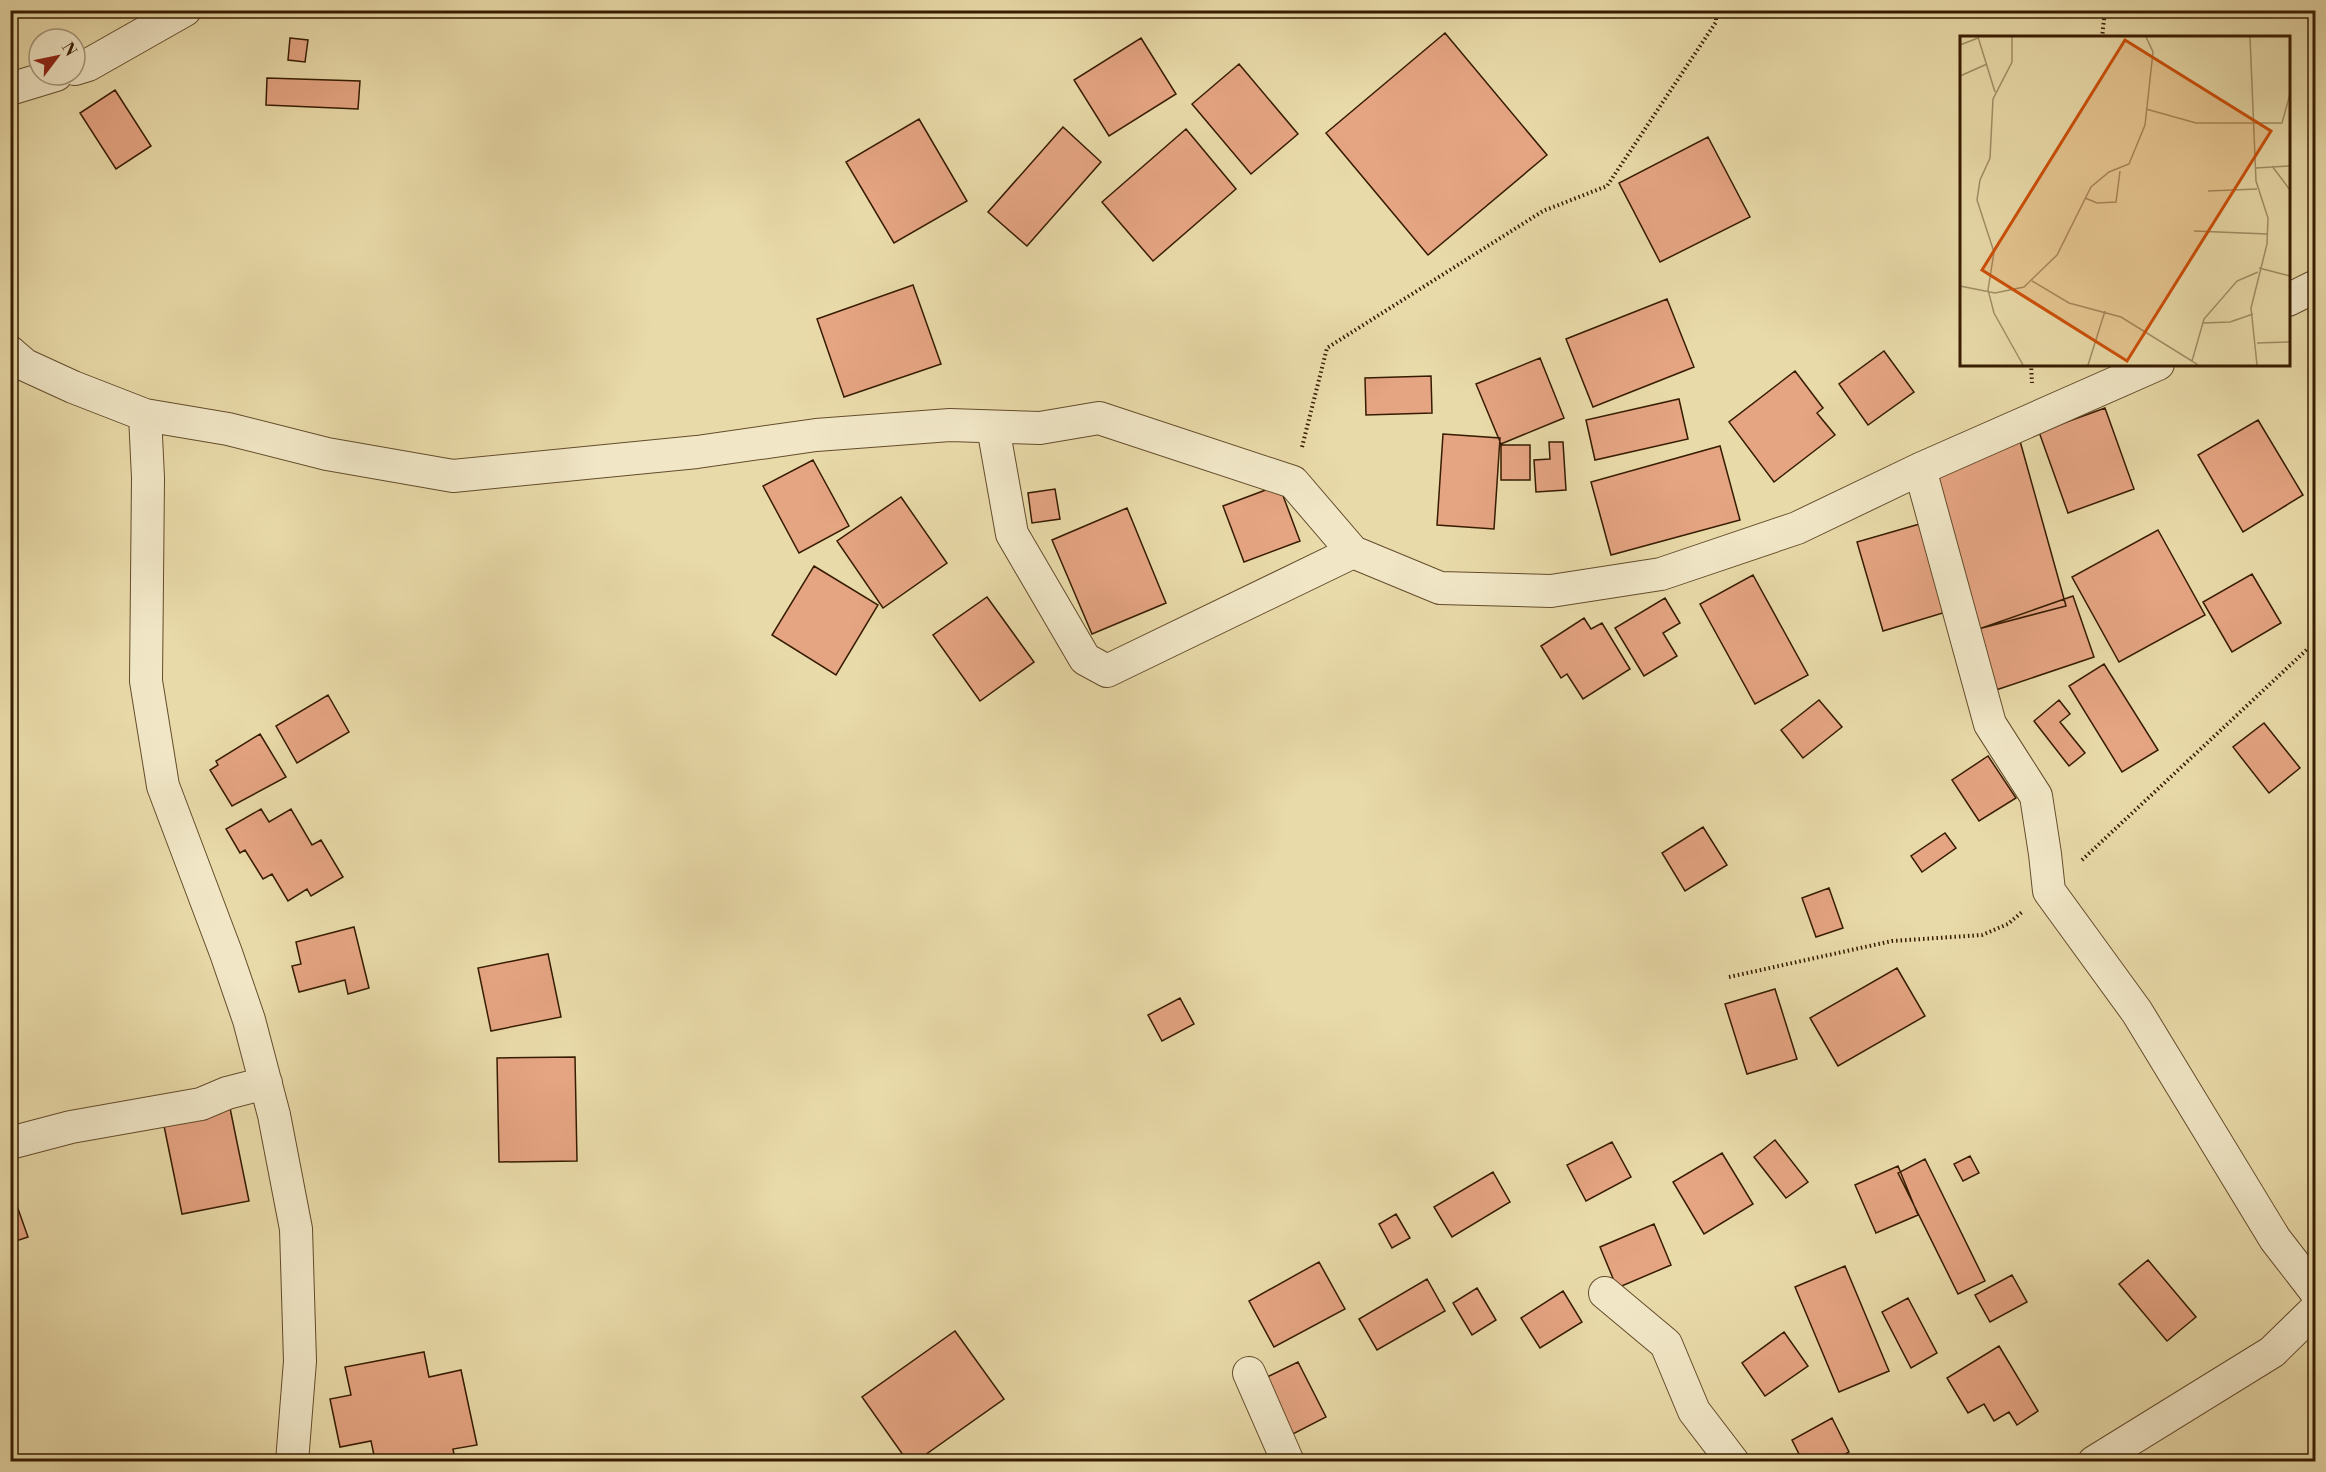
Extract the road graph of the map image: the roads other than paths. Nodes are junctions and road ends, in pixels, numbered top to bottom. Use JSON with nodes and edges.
{"nodes":[{"id":1,"x":185,"y":10,"type":"edge"},
{"id":2,"x":87,"y":65,"type":"edge"},
{"id":3,"x":27,"y":84,"type":"edge"},
{"id":4,"x":10,"y":89,"type":"edge"},
{"id":5,"x":2316,"y":286,"type":"edge"},
{"id":6,"x":2290,"y":299,"type":"edge"},
{"id":7,"x":10,"y":352,"type":"edge"},
{"id":8,"x":2153,"y":366,"type":"edge"},
{"id":9,"x":145,"y":415,"type":"junction"},
{"id":10,"x":993,"y":427,"type":"junction"},
{"id":11,"x":1920,"y":469,"type":"junction"},
{"id":12,"x":1353,"y":552,"type":"junction"},
{"id":13,"x":266,"y":1083,"type":"junction"},
{"id":14,"x":10,"y":1143,"type":"edge"},
{"id":15,"x":2316,"y":1292,"type":"edge"},
{"id":16,"x":1605,"y":1293,"type":"dead end"},
{"id":17,"x":2316,"y":1309,"type":"edge"},
{"id":18,"x":1249,"y":1373,"type":"dead end"},
{"id":19,"x":292,"y":1461,"type":"edge"},
{"id":20,"x":1288,"y":1461,"type":"edge"},
{"id":21,"x":1733,"y":1461,"type":"edge"},
{"id":22,"x":2094,"y":1461,"type":"edge"}],
"edges":[{"from":1,"to":2,"type":"street"},
{"from":3,"to":4,"type":"street"},
{"from":5,"to":6,"type":"street"},
{"from":7,"to":9,"type":"street"},
{"from":8,"to":11,"type":"street"},
{"from":9,"to":10,"type":"street"},
{"from":9,"to":13,"type":"street"},
{"from":10,"to":12,"type":"street"},
{"from":10,"to":12,"type":"street"},
{"from":11,"to":12,"type":"street"},
{"from":11,"to":15,"type":"street"},
{"from":13,"to":14,"type":"street"},
{"from":13,"to":19,"type":"street"},
{"from":16,"to":21,"type":"street"},
{"from":17,"to":22,"type":"street"},
{"from":18,"to":20,"type":"street"}]}
